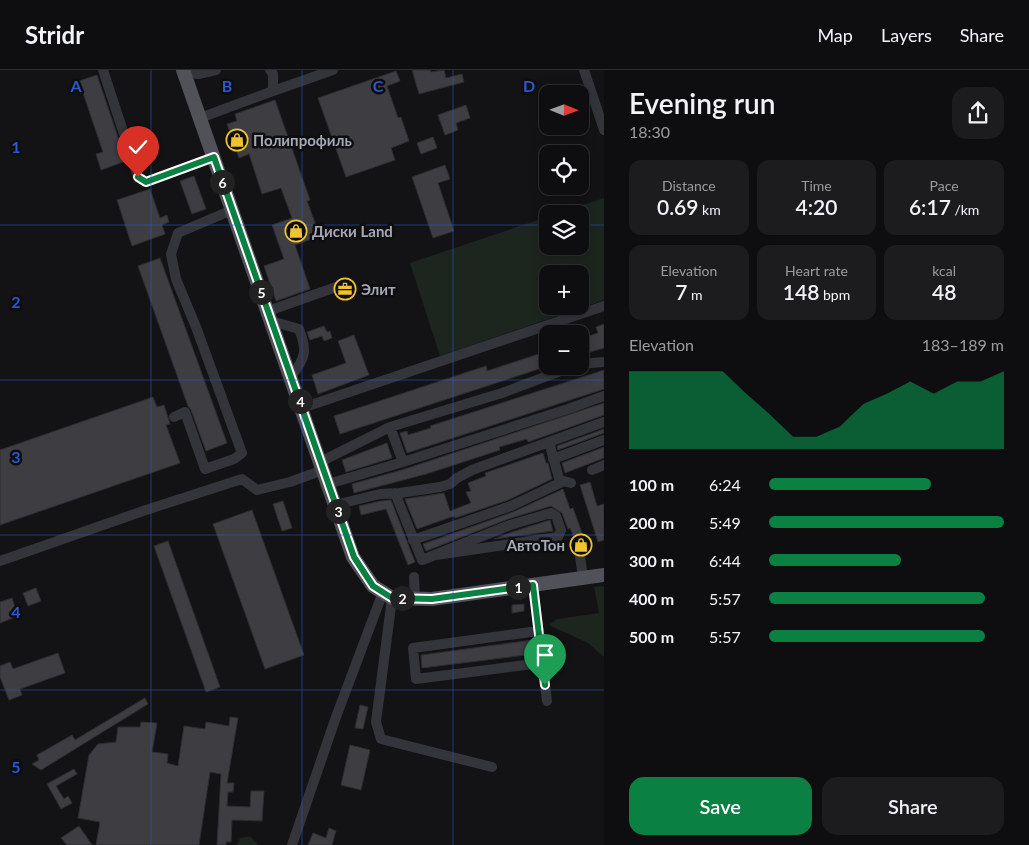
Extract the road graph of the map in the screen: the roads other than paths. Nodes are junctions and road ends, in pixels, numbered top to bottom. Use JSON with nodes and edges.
{"nodes":[{"id":1,"x":103,"y":70,"type":"edge"},
{"id":2,"x":216,"y":70,"type":"edge"},
{"id":3,"x":270,"y":70,"type":"edge"},
{"id":4,"x":333,"y":70,"type":"edge"},
{"id":5,"x":584,"y":70,"type":"edge"},
{"id":6,"x":183,"y":71,"type":"edge"},
{"id":7,"x":273,"y":91,"type":"junction"},
{"id":8,"x":200,"y":118,"type":"junction"},
{"id":9,"x":604,"y":130,"type":"edge"},
{"id":10,"x":214,"y":157,"type":"junction"},
{"id":11,"x":232,"y":210,"type":"junction"},
{"id":12,"x":339,"y":286,"type":"dead end"},
{"id":13,"x":604,"y":306,"type":"edge"},
{"id":14,"x":270,"y":316,"type":"junction"},
{"id":15,"x":604,"y":362,"type":"edge"},
{"id":16,"x":589,"y":363,"type":"edge"},
{"id":17,"x":551,"y":375,"type":"edge"},
{"id":18,"x":291,"y":376,"type":"junction"},
{"id":19,"x":604,"y":396,"type":"edge"},
{"id":20,"x":302,"y":408,"type":"junction"},
{"id":21,"x":174,"y":417,"type":"dead end"},
{"id":22,"x":604,"y":422,"type":"edge"},
{"id":23,"x":390,"y":427,"type":"junction"},
{"id":24,"x":604,"y":440,"type":"edge"},
{"id":25,"x":549,"y":442,"type":"junction"},
{"id":26,"x":553,"y":459,"type":"junction"},
{"id":27,"x":403,"y":462,"type":"junction"},
{"id":28,"x":604,"y":465,"type":"edge"},
{"id":29,"x":322,"y":466,"type":"junction"},
{"id":30,"x":592,"y":470,"type":"dead end"},
{"id":31,"x":328,"y":484,"type":"junction"},
{"id":32,"x":394,"y":493,"type":"junction"},
{"id":33,"x":335,"y":505,"type":"junction"},
{"id":34,"x":413,"y":540,"type":"junction"},
{"id":35,"x":579,"y":549,"type":"dead end"},
{"id":36,"x":436,"y":555,"type":"junction"},
{"id":37,"x":0,"y":561,"type":"edge"},
{"id":38,"x":604,"y":575,"type":"edge"},
{"id":39,"x":414,"y":577,"type":"dead end"},
{"id":40,"x":583,"y":578,"type":"junction"},
{"id":41,"x":533,"y":585,"type":"junction"},
{"id":42,"x":383,"y":592,"type":"junction"},
{"id":43,"x":416,"y":599,"type":"junction"},
{"id":44,"x":538,"y":631,"type":"junction"},
{"id":45,"x":542,"y":663,"type":"junction"},
{"id":46,"x":547,"y":702,"type":"dead end"},
{"id":47,"x":492,"y":767,"type":"dead end"},
{"id":48,"x":292,"y":845,"type":"edge"}],
"edges":[{"from":1,"to":10,"type":"street"},
{"from":2,"to":6,"type":"street"},
{"from":3,"to":7,"type":"street"},
{"from":4,"to":7,"type":"street"},
{"from":5,"to":9,"type":"street"},
{"from":6,"to":8,"type":"main road"},
{"from":7,"to":8,"type":"street"},
{"from":8,"to":10,"type":"main road"},
{"from":10,"to":11,"type":"main road"},
{"from":11,"to":14,"type":"main road"},
{"from":11,"to":21,"type":"street"},
{"from":12,"to":14,"type":"street"},
{"from":13,"to":20,"type":"street"},
{"from":14,"to":18,"type":"main road"},
{"from":14,"to":18,"type":"street"},
{"from":15,"to":16,"type":"street"},
{"from":17,"to":23,"type":"street"},
{"from":18,"to":20,"type":"main road"},
{"from":19,"to":27,"type":"street"},
{"from":20,"to":29,"type":"main road"},
{"from":22,"to":25,"type":"street"},
{"from":23,"to":27,"type":"street"},
{"from":23,"to":29,"type":"street"},
{"from":24,"to":26,"type":"street"},
{"from":25,"to":26,"type":"street"},
{"from":25,"to":32,"type":"street"},
{"from":26,"to":34,"type":"street"},
{"from":27,"to":31,"type":"street"},
{"from":28,"to":30,"type":"street"},
{"from":29,"to":31,"type":"main road"},
{"from":29,"to":37,"type":"street"},
{"from":31,"to":33,"type":"main road"},
{"from":32,"to":33,"type":"street"},
{"from":32,"to":34,"type":"street"},
{"from":33,"to":42,"type":"main road"},
{"from":34,"to":36,"type":"street"},
{"from":35,"to":40,"type":"street"},
{"from":36,"to":36,"type":"street"},
{"from":38,"to":40,"type":"main road"},
{"from":39,"to":43,"type":"street"},
{"from":40,"to":41,"type":"main road"},
{"from":41,"to":43,"type":"main road"},
{"from":41,"to":44,"type":"street"},
{"from":42,"to":43,"type":"main road"},
{"from":42,"to":47,"type":"street"},
{"from":42,"to":48,"type":"street"},
{"from":44,"to":45,"type":"street"},
{"from":44,"to":45,"type":"street"},
{"from":45,"to":46,"type":"street"}]}
